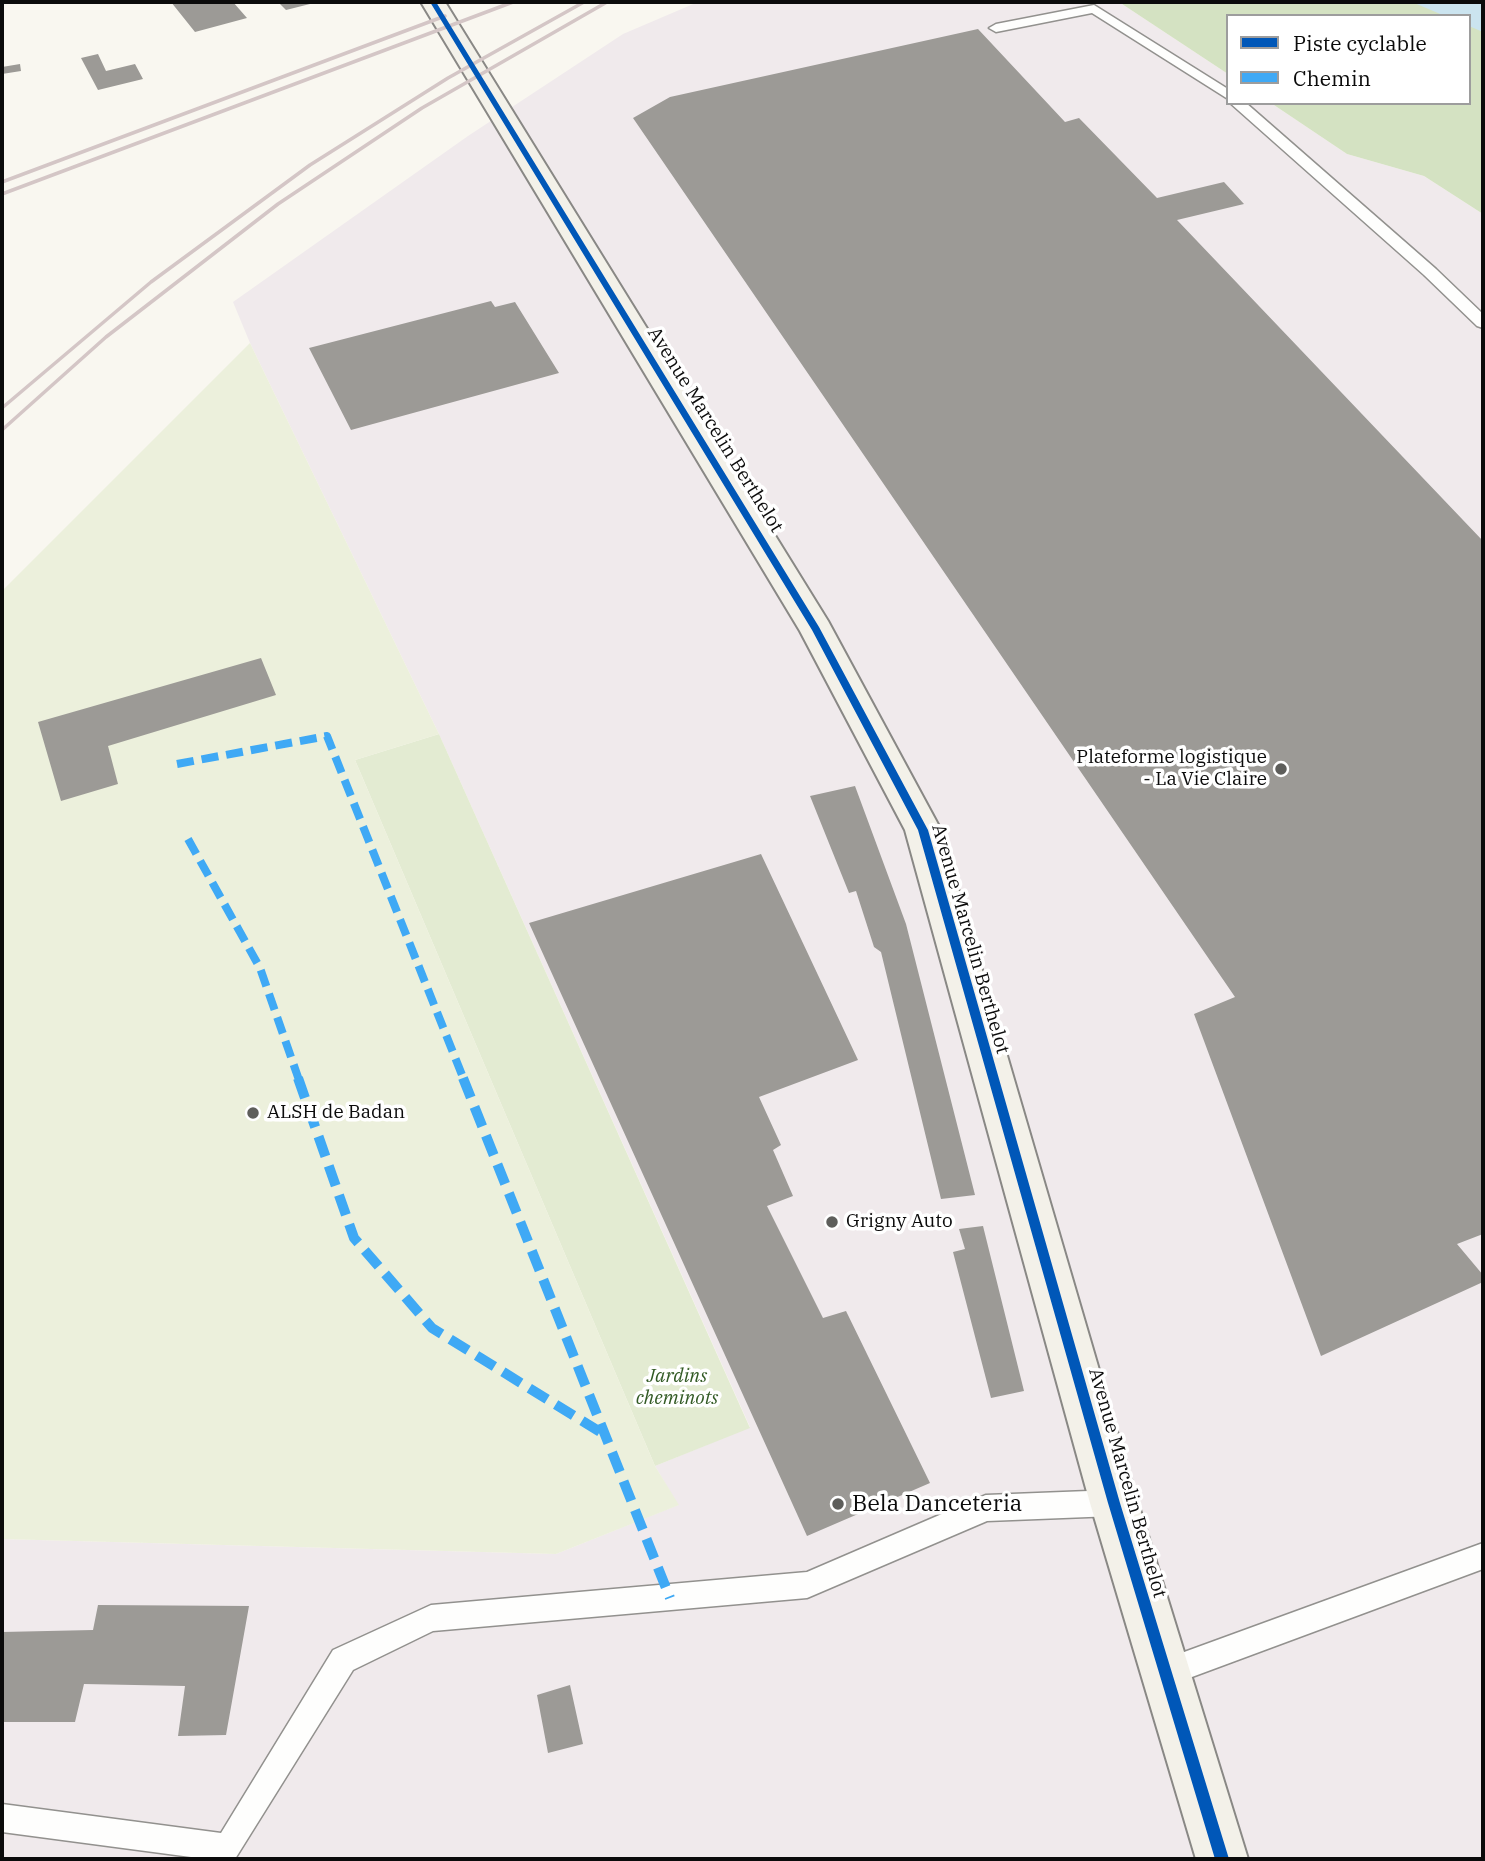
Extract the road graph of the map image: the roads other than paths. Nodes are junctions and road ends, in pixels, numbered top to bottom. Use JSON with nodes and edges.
{"nodes":[{"id":1,"x":433,"y":2,"type":"edge"},
{"id":2,"x":996,"y":28,"type":"dead end"},
{"id":3,"x":1226,"y":94,"type":"edge"},
{"id":4,"x":1239,"y":105,"type":"edge"},
{"id":5,"x":1483,"y":323,"type":"edge"},
{"id":6,"x":1114,"y":1503,"type":"junction"},
{"id":7,"x":1483,"y":1556,"type":"edge"},
{"id":8,"x":1165,"y":1673,"type":"junction"},
{"id":9,"x":2,"y":1818,"type":"edge"},
{"id":10,"x":1222,"y":1859,"type":"edge"}],
"edges":[{"from":1,"to":6,"type":"street","name":"Avenue Marcelin Berthelot"},
{"from":2,"to":3,"type":"lane"},
{"from":4,"to":5,"type":"lane"},
{"from":6,"to":8,"type":"street","name":"Avenue Marcelin Berthelot"},
{"from":6,"to":9,"type":"lane"},
{"from":7,"to":8,"type":"lane"},
{"from":8,"to":10,"type":"street","name":"Avenue Marcelin Berthelot"}]}
